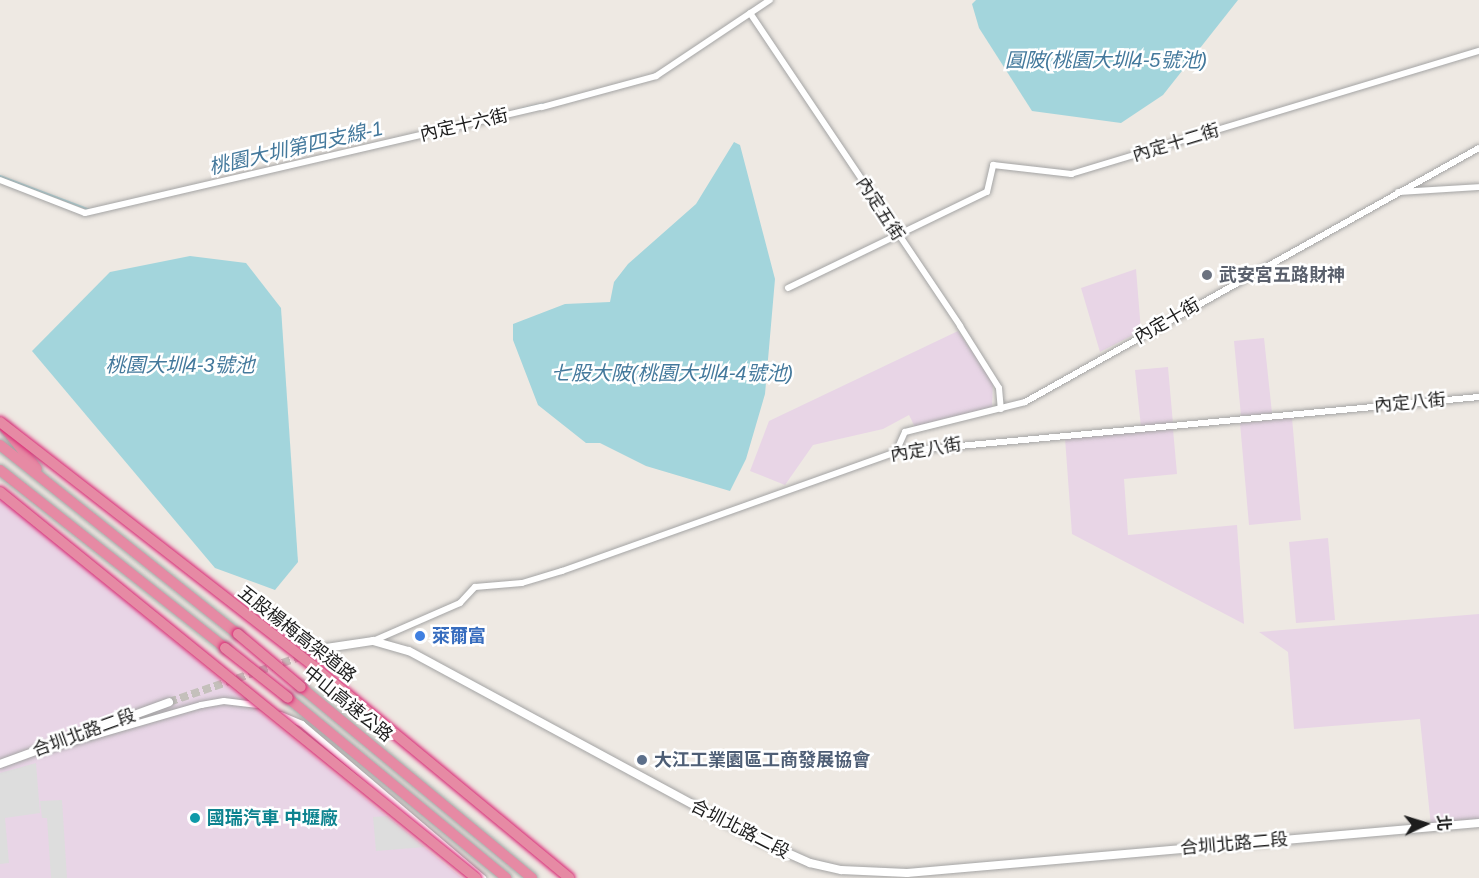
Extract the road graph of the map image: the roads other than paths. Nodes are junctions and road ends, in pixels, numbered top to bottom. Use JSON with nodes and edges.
{"nodes":[{"id":1,"x":770,"y":0,"type":"edge"},
{"id":2,"x":750,"y":13,"type":"junction"},
{"id":3,"x":1479,"y":51,"type":"edge"},
{"id":4,"x":1479,"y":148,"type":"edge"},
{"id":5,"x":0,"y":180,"type":"edge"},
{"id":6,"x":1479,"y":187,"type":"edge"},
{"id":7,"x":1398,"y":192,"type":"junction"},
{"id":8,"x":897,"y":235,"type":"junction"},
{"id":9,"x":788,"y":288,"type":"dead end"},
{"id":10,"x":1479,"y":397,"type":"edge"},
{"id":11,"x":1000,"y":409,"type":"junction"},
{"id":12,"x":0,"y":422,"type":"edge"},
{"id":13,"x":0,"y":445,"type":"edge"},
{"id":14,"x":896,"y":452,"type":"junction"},
{"id":15,"x":0,"y":470,"type":"edge"},
{"id":16,"x":50,"y":485,"type":"junction"},
{"id":17,"x":0,"y":492,"type":"edge"},
{"id":18,"x":373,"y":641,"type":"junction"},
{"id":19,"x":326,"y":648,"type":"tunnel mouth"},
{"id":20,"x":169,"y":702,"type":"tunnel mouth"},
{"id":21,"x":93,"y":730,"type":"junction"},
{"id":22,"x":114,"y":732,"type":"junction"},
{"id":23,"x":33,"y":752,"type":"junction"},
{"id":24,"x":0,"y":764,"type":"edge"},
{"id":25,"x":1479,"y":823,"type":"edge"},
{"id":26,"x":476,"y":878,"type":"edge"},
{"id":27,"x":483,"y":878,"type":"edge"},
{"id":28,"x":506,"y":878,"type":"edge"},
{"id":29,"x":532,"y":878,"type":"edge"},
{"id":30,"x":569,"y":878,"type":"edge"}],
"edges":[{"from":1,"to":2,"type":"street","name":"內定十六街"},
{"from":2,"to":5,"type":"street","name":"內定十六街"},
{"from":2,"to":8,"type":"street","name":"內定五街"},
{"from":3,"to":8,"type":"street","name":"內定十二街"},
{"from":4,"to":7,"type":"street"},
{"from":6,"to":7,"type":"street","name":"內定十街"},
{"from":7,"to":11,"type":"street","name":"內定十街"},
{"from":8,"to":9,"type":"street"},
{"from":8,"to":11,"type":"street","name":"內定五街"},
{"from":10,"to":14,"type":"street","name":"內定八街"},
{"from":11,"to":14,"type":"street","name":"內定十街"},
{"from":12,"to":16,"type":"highway"},
{"from":12,"to":30,"type":"highway","name":"五股楊梅高架道路","bridge":true},
{"from":13,"to":16,"type":"highway","name":"中山高速公路"},
{"from":14,"to":18,"type":"street","name":"內定八街"},
{"from":15,"to":28,"type":"highway","name":"中山高速公路","bridge":true},
{"from":16,"to":29,"type":"highway","name":"中山高速公路","bridge":true},
{"from":17,"to":26,"type":"highway","bridge":true},
{"from":18,"to":19,"type":"street","name":"合圳北路二段"},
{"from":18,"to":25,"type":"street","name":"合圳北路二段"},
{"from":20,"to":21,"type":"street","name":"合圳北路二段"},
{"from":21,"to":22,"type":"street"},
{"from":21,"to":23,"type":"street","name":"合圳北路二段"},
{"from":22,"to":23,"type":"street"},
{"from":22,"to":27,"type":"street"},
{"from":23,"to":24,"type":"street","name":"合圳北路二段"}]}
